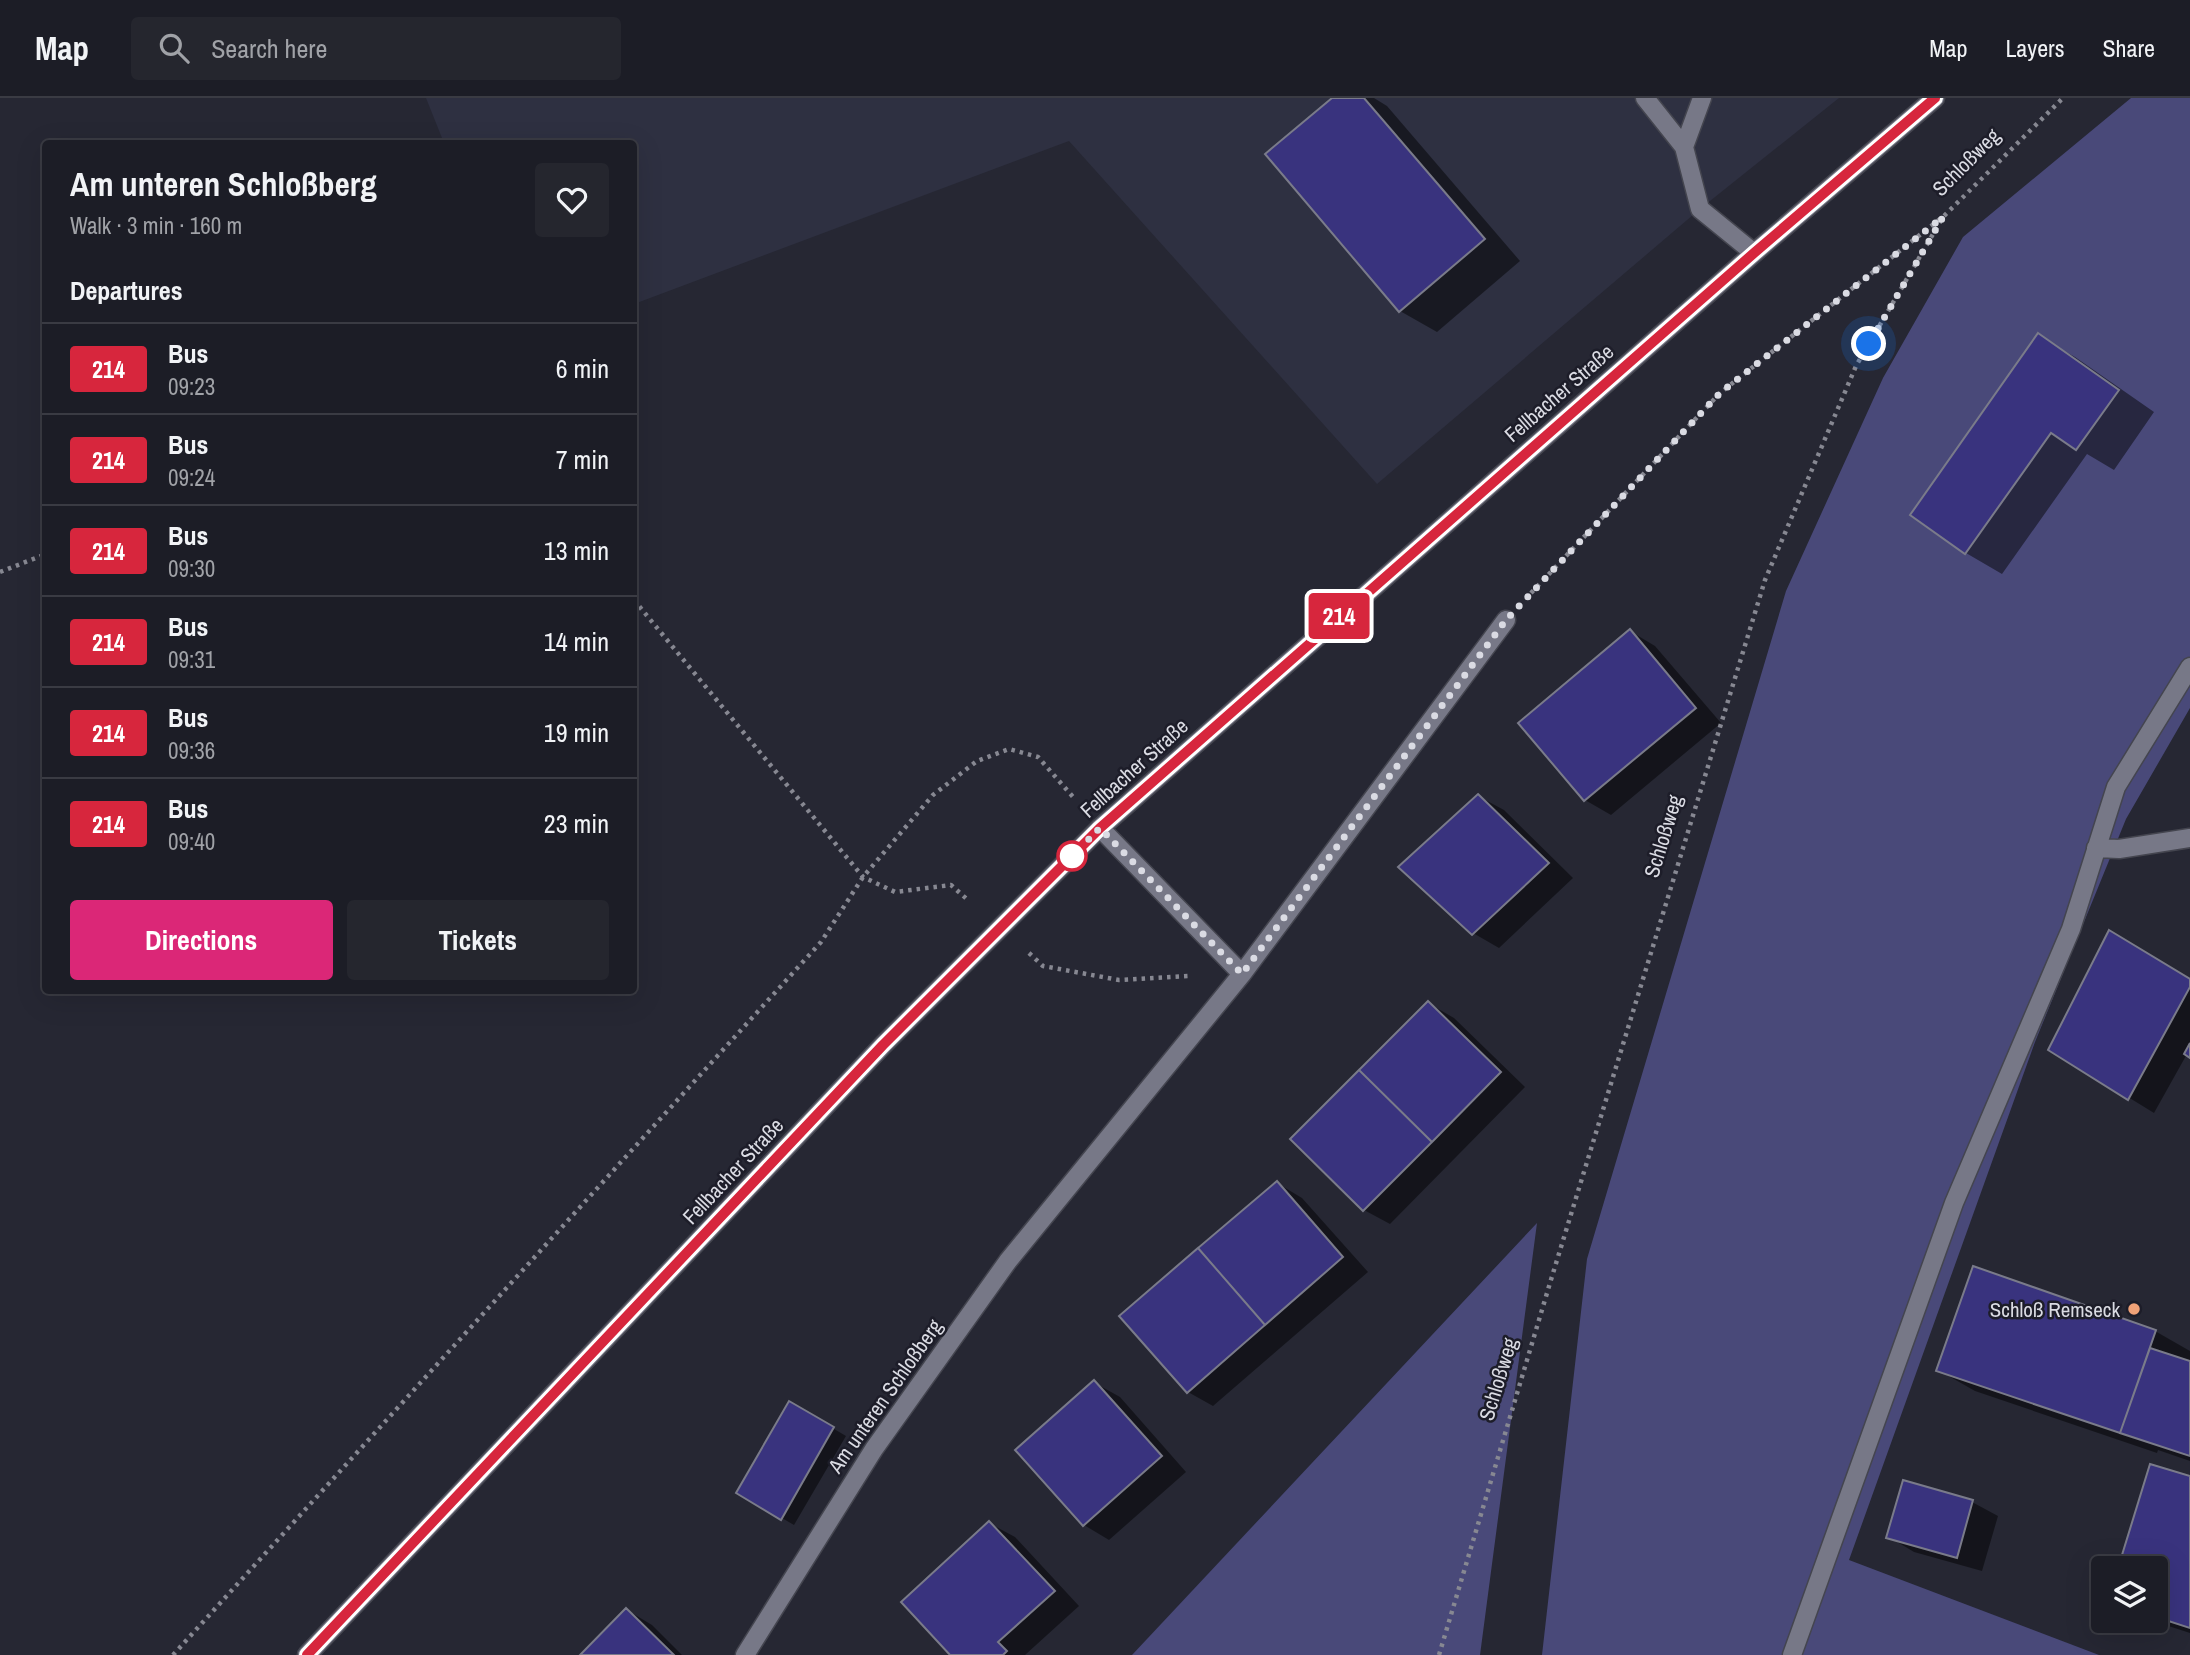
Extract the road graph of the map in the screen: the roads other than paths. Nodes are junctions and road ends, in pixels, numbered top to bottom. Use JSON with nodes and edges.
{"nodes":[{"id":1,"x":1645,"y":98,"type":"edge"},
{"id":2,"x":1702,"y":98,"type":"edge"},
{"id":3,"x":1935,"y":98,"type":"edge"},
{"id":4,"x":1684,"y":147,"type":"junction"},
{"id":5,"x":1754,"y":253,"type":"junction"},
{"id":6,"x":1506,"y":620,"type":"road end"},
{"id":7,"x":2190,"y":667,"type":"edge"},
{"id":8,"x":1100,"y":828,"type":"junction"},
{"id":9,"x":2190,"y":838,"type":"edge"},
{"id":10,"x":2096,"y":848,"type":"junction"},
{"id":11,"x":1242,"y":974,"type":"junction"},
{"id":12,"x":307,"y":1655,"type":"edge"},
{"id":13,"x":745,"y":1655,"type":"edge"},
{"id":14,"x":1793,"y":1655,"type":"edge"}],
"edges":[{"from":1,"to":4,"type":"street"},
{"from":2,"to":4,"type":"street"},
{"from":3,"to":5,"type":"street","name":"Fellbacher Straße"},
{"from":4,"to":5,"type":"street"},
{"from":5,"to":8,"type":"street","name":"Fellbacher Straße"},
{"from":6,"to":11,"type":"street"},
{"from":7,"to":10,"type":"street"},
{"from":8,"to":11,"type":"street"},
{"from":8,"to":12,"type":"street","name":"Fellbacher Straße"},
{"from":9,"to":10,"type":"street"},
{"from":10,"to":14,"type":"street"},
{"from":11,"to":13,"type":"street","name":"Am unteren Schloßberg"}]}
